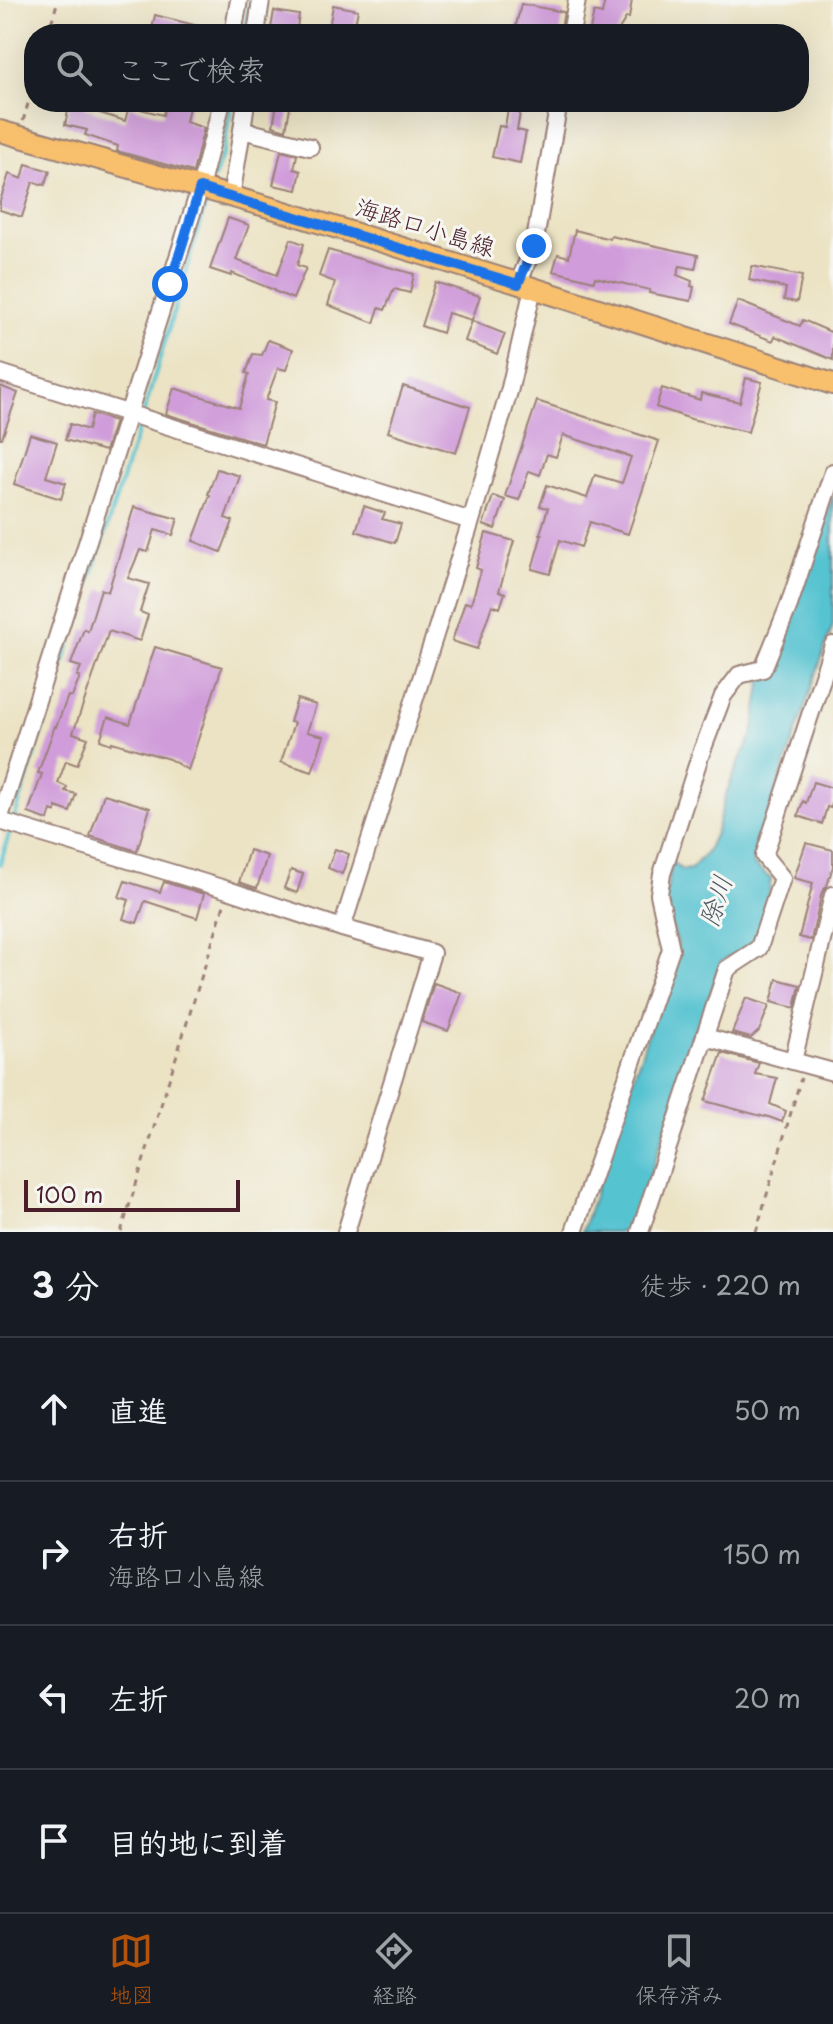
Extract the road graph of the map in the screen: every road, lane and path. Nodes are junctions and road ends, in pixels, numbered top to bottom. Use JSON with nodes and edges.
{"nodes":[{"id":1,"x":58,"y":0,"type":"edge"},
{"id":2,"x":239,"y":0,"type":"edge"},
{"id":3,"x":261,"y":0,"type":"edge"},
{"id":4,"x":577,"y":0,"type":"edge"},
{"id":5,"x":51,"y":24,"type":"edge"},
{"id":6,"x":235,"y":24,"type":"edge"},
{"id":7,"x":257,"y":24,"type":"edge"},
{"id":8,"x":573,"y":24,"type":"edge"},
{"id":9,"x":24,"y":103,"type":"edge"},
{"id":10,"x":219,"y":112,"type":"edge"},
{"id":11,"x":245,"y":112,"type":"edge"},
{"id":12,"x":557,"y":112,"type":"edge"},
{"id":13,"x":242,"y":130,"type":"junction"},
{"id":14,"x":9,"y":133,"type":"edge"},
{"id":15,"x":310,"y":147,"type":"dead end"},
{"id":16,"x":200,"y":188,"type":"junction"},
{"id":17,"x":231,"y":197,"type":"junction"},
{"id":18,"x":525,"y":286,"type":"junction"},
{"id":19,"x":0,"y":373,"type":"edge"},
{"id":20,"x":833,"y":384,"type":"edge"},
{"id":21,"x":129,"y":413,"type":"junction"},
{"id":22,"x":833,"y":472,"type":"edge"},
{"id":23,"x":471,"y":521,"type":"junction"},
{"id":24,"x":833,"y":645,"type":"edge"},
{"id":25,"x":0,"y":819,"type":"edge"},
{"id":26,"x":228,"y":890,"type":"junction"},
{"id":27,"x":833,"y":895,"type":"edge"},
{"id":28,"x":342,"y":928,"type":"junction"},
{"id":29,"x":705,"y":1037,"type":"junction"},
{"id":30,"x":799,"y":1062,"type":"junction"},
{"id":31,"x":833,"y":1072,"type":"edge"},
{"id":32,"x":121,"y":1232,"type":"edge"},
{"id":33,"x":346,"y":1232,"type":"edge"},
{"id":34,"x":574,"y":1232,"type":"edge"},
{"id":35,"x":640,"y":1232,"type":"edge"},
{"id":36,"x":756,"y":1232,"type":"edge"}],
"edges":[{"from":1,"to":5,"type":"path"},
{"from":2,"to":6,"type":"street"},
{"from":3,"to":7,"type":"street"},
{"from":4,"to":8,"type":"street"},
{"from":9,"to":14,"type":"path"},
{"from":10,"to":16,"type":"street"},
{"from":11,"to":13,"type":"street"},
{"from":12,"to":18,"type":"street"},
{"from":13,"to":15,"type":"street"},
{"from":13,"to":17,"type":"street"},
{"from":14,"to":16,"type":"main road","name":"海路口小島線"},
{"from":16,"to":17,"type":"main road","name":"海路口小島線"},
{"from":16,"to":21,"type":"street"},
{"from":17,"to":18,"type":"main road","name":"海路口小島線"},
{"from":18,"to":20,"type":"main road","name":"海路口小島線"},
{"from":18,"to":23,"type":"street"},
{"from":19,"to":21,"type":"street"},
{"from":21,"to":23,"type":"street"},
{"from":21,"to":25,"type":"street"},
{"from":22,"to":34,"type":"street"},
{"from":23,"to":28,"type":"street"},
{"from":24,"to":29,"type":"street"},
{"from":25,"to":26,"type":"street"},
{"from":26,"to":28,"type":"street"},
{"from":26,"to":32,"type":"path"},
{"from":27,"to":30,"type":"street"},
{"from":28,"to":33,"type":"street"},
{"from":29,"to":30,"type":"street"},
{"from":29,"to":35,"type":"street"},
{"from":30,"to":31,"type":"street"},
{"from":30,"to":36,"type":"path"}]}
